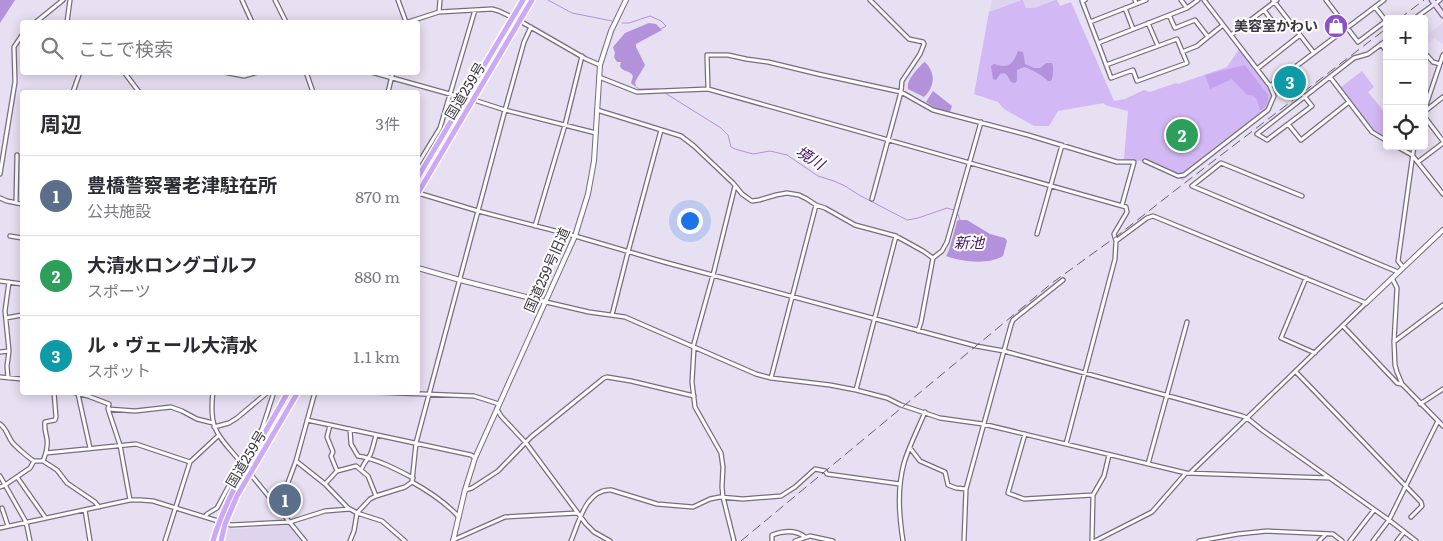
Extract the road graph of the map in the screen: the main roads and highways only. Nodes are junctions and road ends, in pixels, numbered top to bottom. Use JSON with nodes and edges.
{"nodes":[{"id":1,"x":523,"y":0,"type":"edge"},
{"id":2,"x":532,"y":0,"type":"edge"},
{"id":3,"x":1433,"y":2,"type":"edge"},
{"id":4,"x":1443,"y":15,"type":"edge"},
{"id":5,"x":420,"y":174,"type":"edge"},
{"id":6,"x":420,"y":190,"type":"edge"},
{"id":7,"x":286,"y":395,"type":"edge"},
{"id":8,"x":296,"y":395,"type":"edge"},
{"id":9,"x":213,"y":541,"type":"edge"},
{"id":10,"x":221,"y":541,"type":"edge"}],
"edges":[{"from":1,"to":5,"type":"highway","name":"国道259号"},
{"from":2,"to":6,"type":"highway","name":"国道259号"},
{"from":3,"to":4,"type":"main road"},
{"from":7,"to":9,"type":"highway","name":"国道259号"},
{"from":8,"to":10,"type":"highway","name":"国道259号"}]}
